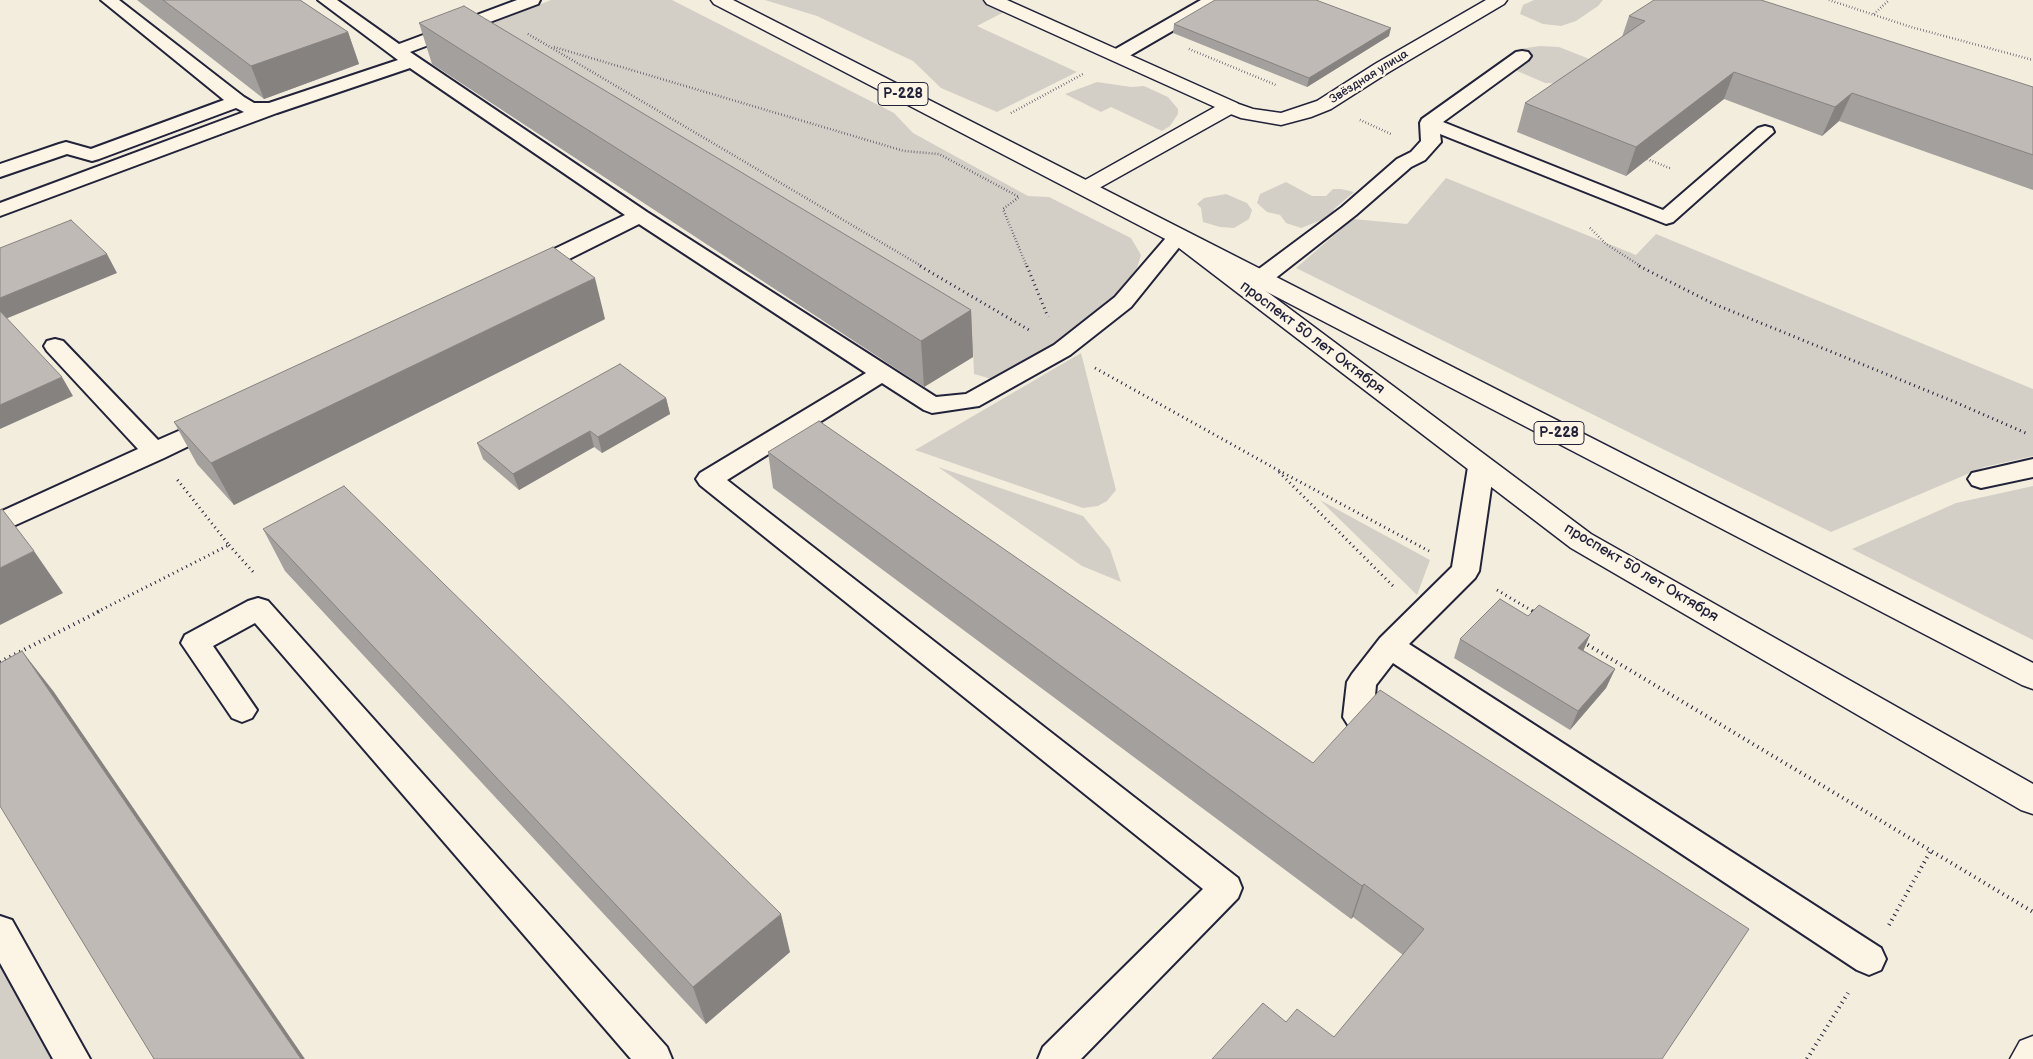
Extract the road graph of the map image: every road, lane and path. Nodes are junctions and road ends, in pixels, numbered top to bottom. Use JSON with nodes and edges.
{"nodes":[{"id":1,"x":109,"y":0,"type":"edge"},
{"id":2,"x":326,"y":0,"type":"edge"},
{"id":3,"x":532,"y":0,"type":"edge"},
{"id":4,"x":720,"y":0,"type":"edge"},
{"id":5,"x":993,"y":0,"type":"edge"},
{"id":6,"x":1212,"y":0,"type":"edge"},
{"id":7,"x":1498,"y":0,"type":"edge"},
{"id":8,"x":1829,"y":0,"type":"edge"},
{"id":9,"x":1888,"y":0,"type":"edge"},
{"id":10,"x":1874,"y":14,"type":"junction"},
{"id":11,"x":494,"y":15,"type":"junction"},
{"id":12,"x":1153,"y":35,"type":"junction"},
{"id":13,"x":549,"y":46,"type":"junction"},
{"id":14,"x":404,"y":56,"type":"junction"},
{"id":15,"x":1118,"y":56,"type":"junction"},
{"id":16,"x":1522,"y":56,"type":"dead end"},
{"id":17,"x":2033,"y":60,"type":"edge"},
{"id":18,"x":237,"y":101,"type":"junction"},
{"id":19,"x":1324,"y":105,"type":"junction"},
{"id":20,"x":1230,"y":107,"type":"junction"},
{"id":21,"x":270,"y":109,"type":"junction"},
{"id":22,"x":1429,"y":123,"type":"junction"},
{"id":23,"x":976,"y":132,"type":"junction"},
{"id":24,"x":1765,"y":132,"type":"dead end"},
{"id":25,"x":1397,"y":136,"type":"dead end"},
{"id":26,"x":939,"y":154,"type":"junction"},
{"id":27,"x":1647,"y":159,"type":"edge"},
{"id":28,"x":0,"y":171,"type":"edge"},
{"id":29,"x":1678,"y":171,"type":"dead end"},
{"id":30,"x":1086,"y":188,"type":"junction"},
{"id":31,"x":0,"y":210,"type":"edge"},
{"id":32,"x":640,"y":216,"type":"junction"},
{"id":33,"x":1590,"y":228,"type":"dead end"},
{"id":34,"x":1178,"y":236,"type":"junction"},
{"id":35,"x":514,"y":277,"type":"edge"},
{"id":36,"x":1260,"y":278,"type":"junction"},
{"id":37,"x":56,"y":346,"type":"dead end"},
{"id":38,"x":1062,"y":350,"type":"junction"},
{"id":39,"x":882,"y":373,"type":"junction"},
{"id":40,"x":236,"y":413,"type":"edge"},
{"id":41,"x":2033,"y":437,"type":"edge"},
{"id":42,"x":155,"y":452,"type":"junction"},
{"id":43,"x":1481,"y":467,"type":"junction"},
{"id":44,"x":2033,"y":468,"type":"edge"},
{"id":45,"x":1276,"y":469,"type":"junction"},
{"id":46,"x":1982,"y":479,"type":"dead end"},
{"id":47,"x":0,"y":523,"type":"edge"},
{"id":48,"x":1465,"y":571,"type":"junction"},
{"id":49,"x":1422,"y":615,"type":"junction"},
{"id":50,"x":1542,"y":617,"type":"edge"},
{"id":51,"x":1575,"y":637,"type":"edge"},
{"id":52,"x":1390,"y":646,"type":"junction"},
{"id":53,"x":0,"y":662,"type":"edge"},
{"id":54,"x":2033,"y":678,"type":"edge"},
{"id":55,"x":242,"y":710,"type":"dead end"},
{"id":56,"x":1358,"y":717,"type":"edge"},
{"id":57,"x":2033,"y":800,"type":"edge"},
{"id":58,"x":2033,"y":912,"type":"edge"},
{"id":59,"x":0,"y":931,"type":"edge"},
{"id":60,"x":1869,"y":959,"type":"dead end"},
{"id":61,"x":2033,"y":1054,"type":"edge"},
{"id":62,"x":72,"y":1059,"type":"edge"},
{"id":63,"x":654,"y":1059,"type":"edge"},
{"id":64,"x":1056,"y":1059,"type":"edge"},
{"id":65,"x":2029,"y":1059,"type":"edge"}],
"edges":[{"from":1,"to":18,"type":"lane"},
{"from":2,"to":14,"type":"lane"},
{"from":3,"to":11,"type":"lane"},
{"from":4,"to":23,"type":"street","name":"проспект 50 лет Октября","number":"Р-228"},
{"from":5,"to":15,"type":"street"},
{"from":6,"to":12,"type":"lane"},
{"from":7,"to":19,"type":"street","name":"Звёздная улица"},
{"from":8,"to":10,"type":"path"},
{"from":9,"to":10,"type":"path"},
{"from":10,"to":17,"type":"path"},
{"from":11,"to":13,"type":"path"},
{"from":11,"to":14,"type":"lane"},
{"from":12,"to":15,"type":"lane"},
{"from":12,"to":19,"type":"path"},
{"from":13,"to":26,"type":"path"},
{"from":13,"to":38,"type":"path"},
{"from":14,"to":21,"type":"lane"},
{"from":14,"to":32,"type":"lane"},
{"from":15,"to":20,"type":"street"},
{"from":15,"to":23,"type":"path"},
{"from":16,"to":22,"type":"lane"},
{"from":18,"to":21,"type":"lane"},
{"from":18,"to":28,"type":"lane"},
{"from":19,"to":20,"type":"street","name":"Звёздная улица"},
{"from":19,"to":25,"type":"path"},
{"from":20,"to":30,"type":"street"},
{"from":21,"to":31,"type":"lane"},
{"from":22,"to":24,"type":"lane"},
{"from":22,"to":36,"type":"lane"},
{"from":23,"to":26,"type":"path"},
{"from":23,"to":30,"type":"street","name":"проспект 50 лет Октября","number":"Р-228"},
{"from":26,"to":38,"type":"path"},
{"from":27,"to":29,"type":"path"},
{"from":30,"to":34,"type":"street","name":"проспект 50 лет Октября","number":"Р-228"},
{"from":32,"to":35,"type":"lane"},
{"from":32,"to":39,"type":"lane"},
{"from":33,"to":41,"type":"path"},
{"from":34,"to":36,"type":"street","name":"проспект 50 лет Октября","number":"Р-228"},
{"from":34,"to":38,"type":"lane"},
{"from":34,"to":43,"type":"street","name":"проспект 50 лет Октября"},
{"from":36,"to":54,"type":"street","name":"проспект 50 лет Октября","number":"Р-228"},
{"from":37,"to":42,"type":"lane"},
{"from":38,"to":39,"type":"lane"},
{"from":38,"to":45,"type":"path"},
{"from":39,"to":64,"type":"lane"},
{"from":40,"to":42,"type":"lane"},
{"from":42,"to":47,"type":"lane"},
{"from":42,"to":53,"type":"path"},
{"from":43,"to":48,"type":"lane"},
{"from":43,"to":57,"type":"street","name":"проспект 50 лет Октября"},
{"from":44,"to":46,"type":"lane"},
{"from":45,"to":48,"type":"path"},
{"from":45,"to":49,"type":"path"},
{"from":48,"to":49,"type":"lane"},
{"from":48,"to":50,"type":"path"},
{"from":49,"to":52,"type":"lane"},
{"from":51,"to":58,"type":"path"},
{"from":52,"to":56,"type":"lane"},
{"from":52,"to":60,"type":"lane"},
{"from":55,"to":63,"type":"lane"},
{"from":59,"to":62,"type":"lane"},
{"from":61,"to":65,"type":"street"}]}
